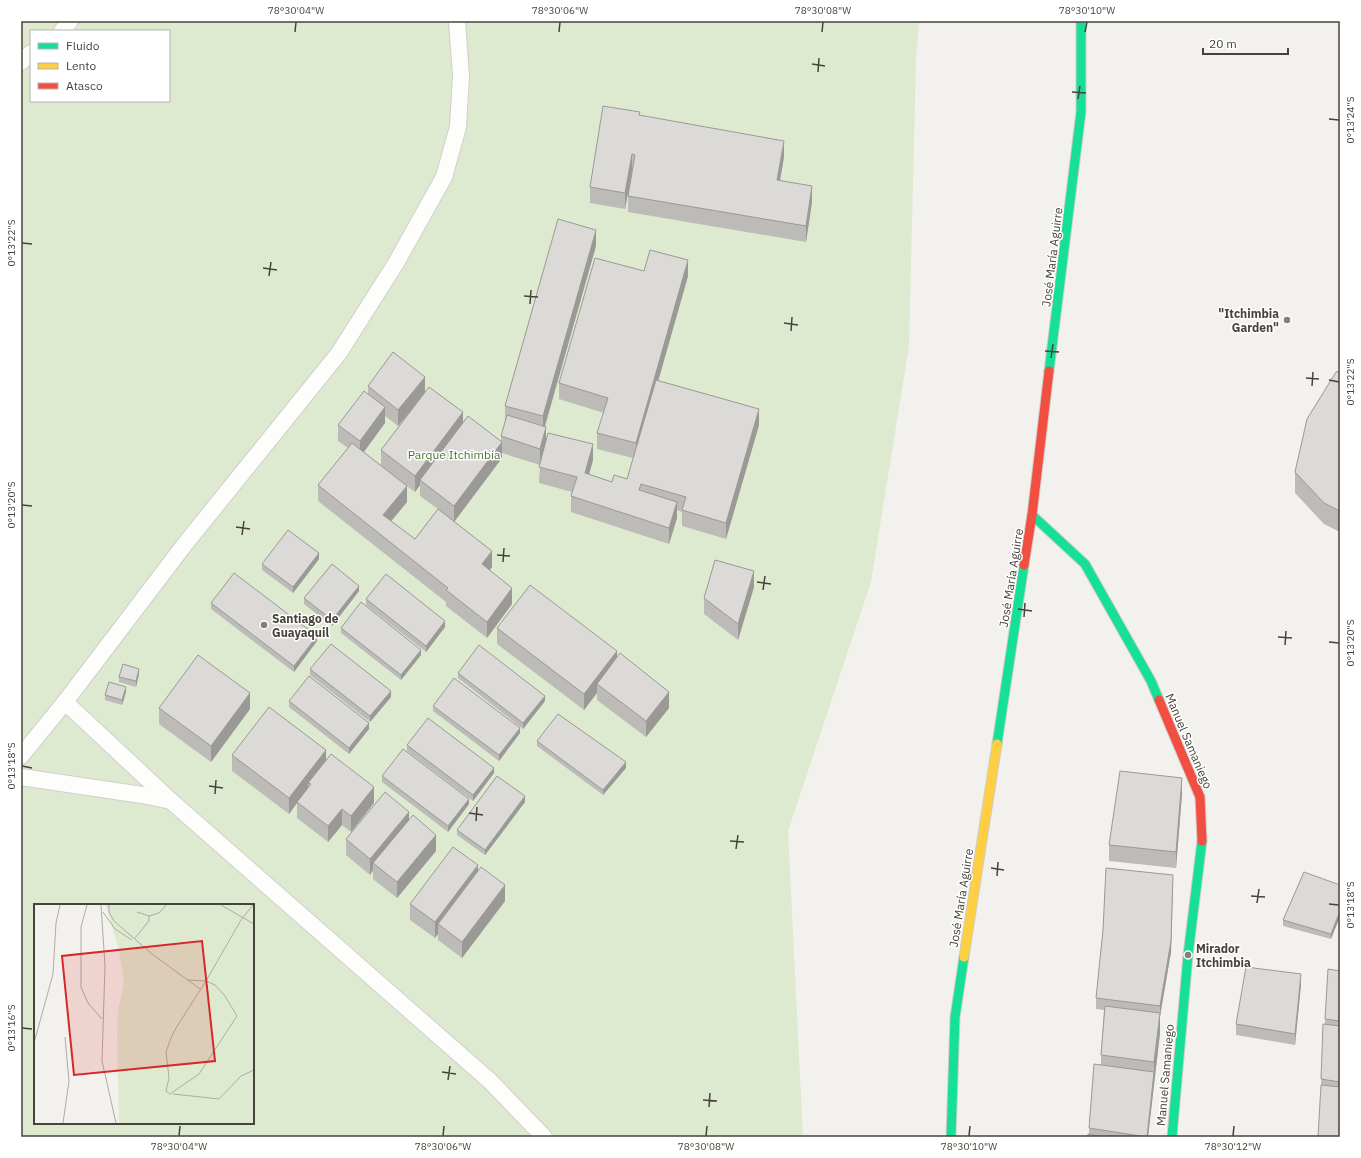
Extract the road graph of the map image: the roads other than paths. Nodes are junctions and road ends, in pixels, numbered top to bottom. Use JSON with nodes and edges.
{"nodes":[{"id":1,"x":70,"y":21,"type":"edge"},
{"id":2,"x":457,"y":21,"type":"edge"},
{"id":3,"x":1081,"y":21,"type":"edge"},
{"id":4,"x":63,"y":30,"type":"edge"},
{"id":5,"x":30,"y":54,"type":"edge"},
{"id":6,"x":21,"y":62,"type":"edge"},
{"id":7,"x":1032,"y":515,"type":"junction"},
{"id":8,"x":65,"y":702,"type":"junction"},
{"id":9,"x":21,"y":756,"type":"edge"},
{"id":10,"x":21,"y":777,"type":"edge"},
{"id":11,"x":171,"y":801,"type":"junction"},
{"id":12,"x":544,"y":1137,"type":"edge"},
{"id":13,"x":951,"y":1137,"type":"edge"},
{"id":14,"x":1172,"y":1137,"type":"edge"}],
"edges":[{"from":1,"to":4,"type":"lane"},
{"from":2,"to":8,"type":"lane"},
{"from":3,"to":7,"type":"street","name":"José María Aguirre"},
{"from":5,"to":6,"type":"lane"},
{"from":7,"to":13,"type":"street","name":"José María Aguirre"},
{"from":7,"to":14,"type":"street","name":"Manuel Samaniego"},
{"from":8,"to":9,"type":"lane"},
{"from":8,"to":11,"type":"lane"},
{"from":10,"to":11,"type":"lane"},
{"from":11,"to":12,"type":"lane"}]}
